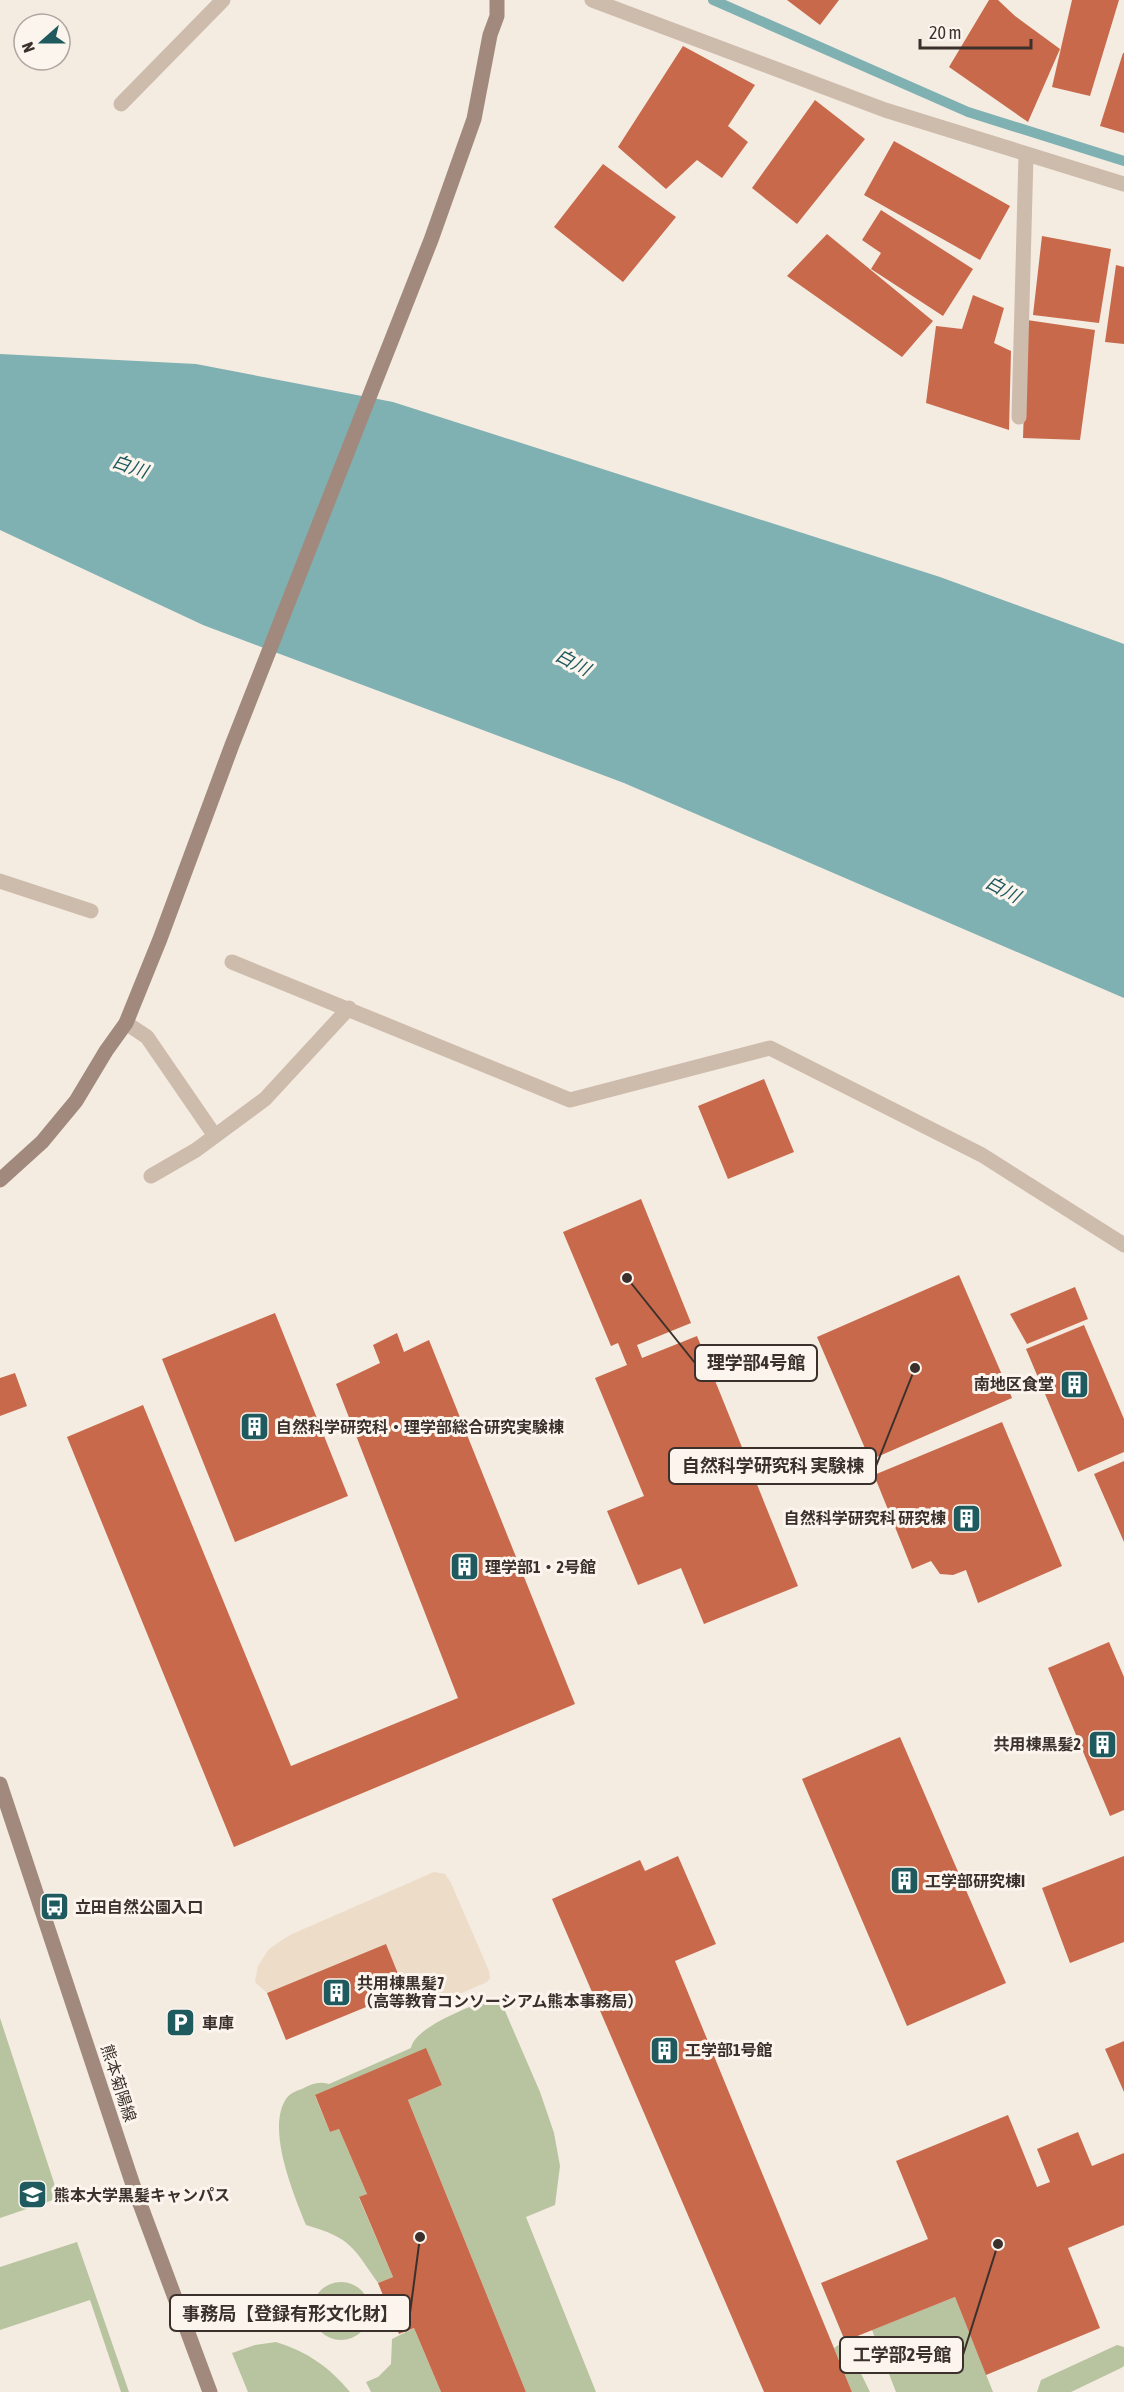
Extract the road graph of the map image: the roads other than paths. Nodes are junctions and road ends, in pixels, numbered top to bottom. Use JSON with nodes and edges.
{"nodes":[{"id":1,"x":223,"y":0,"type":"edge"},
{"id":2,"x":497,"y":0,"type":"edge"},
{"id":3,"x":592,"y":0,"type":"edge"},
{"id":4,"x":121,"y":104,"type":"dead end"},
{"id":5,"x":1026,"y":155,"type":"junction"},
{"id":6,"x":1124,"y":184,"type":"edge"},
{"id":7,"x":1019,"y":417,"type":"dead end"},
{"id":8,"x":0,"y":881,"type":"edge"},
{"id":9,"x":92,"y":911,"type":"dead end"},
{"id":10,"x":232,"y":962,"type":"dead end"},
{"id":11,"x":349,"y":1008,"type":"junction"},
{"id":12,"x":126,"y":1023,"type":"junction"},
{"id":13,"x":215,"y":1136,"type":"junction"},
{"id":14,"x":151,"y":1176,"type":"dead end"},
{"id":15,"x":0,"y":1180,"type":"edge"},
{"id":16,"x":1124,"y":1245,"type":"edge"},
{"id":17,"x":0,"y":1784,"type":"edge"},
{"id":18,"x":210,"y":2392,"type":"edge"}],
"edges":[{"from":1,"to":4,"type":"street"},
{"from":2,"to":12,"type":"street"},
{"from":3,"to":5,"type":"street"},
{"from":5,"to":6,"type":"street"},
{"from":5,"to":7,"type":"street"},
{"from":8,"to":9,"type":"street"},
{"from":10,"to":11,"type":"street"},
{"from":11,"to":13,"type":"street"},
{"from":11,"to":16,"type":"street"},
{"from":12,"to":13,"type":"street"},
{"from":12,"to":15,"type":"street"},
{"from":13,"to":14,"type":"street"},
{"from":17,"to":18,"type":"street","name":"熊本菊陽線"}]}
